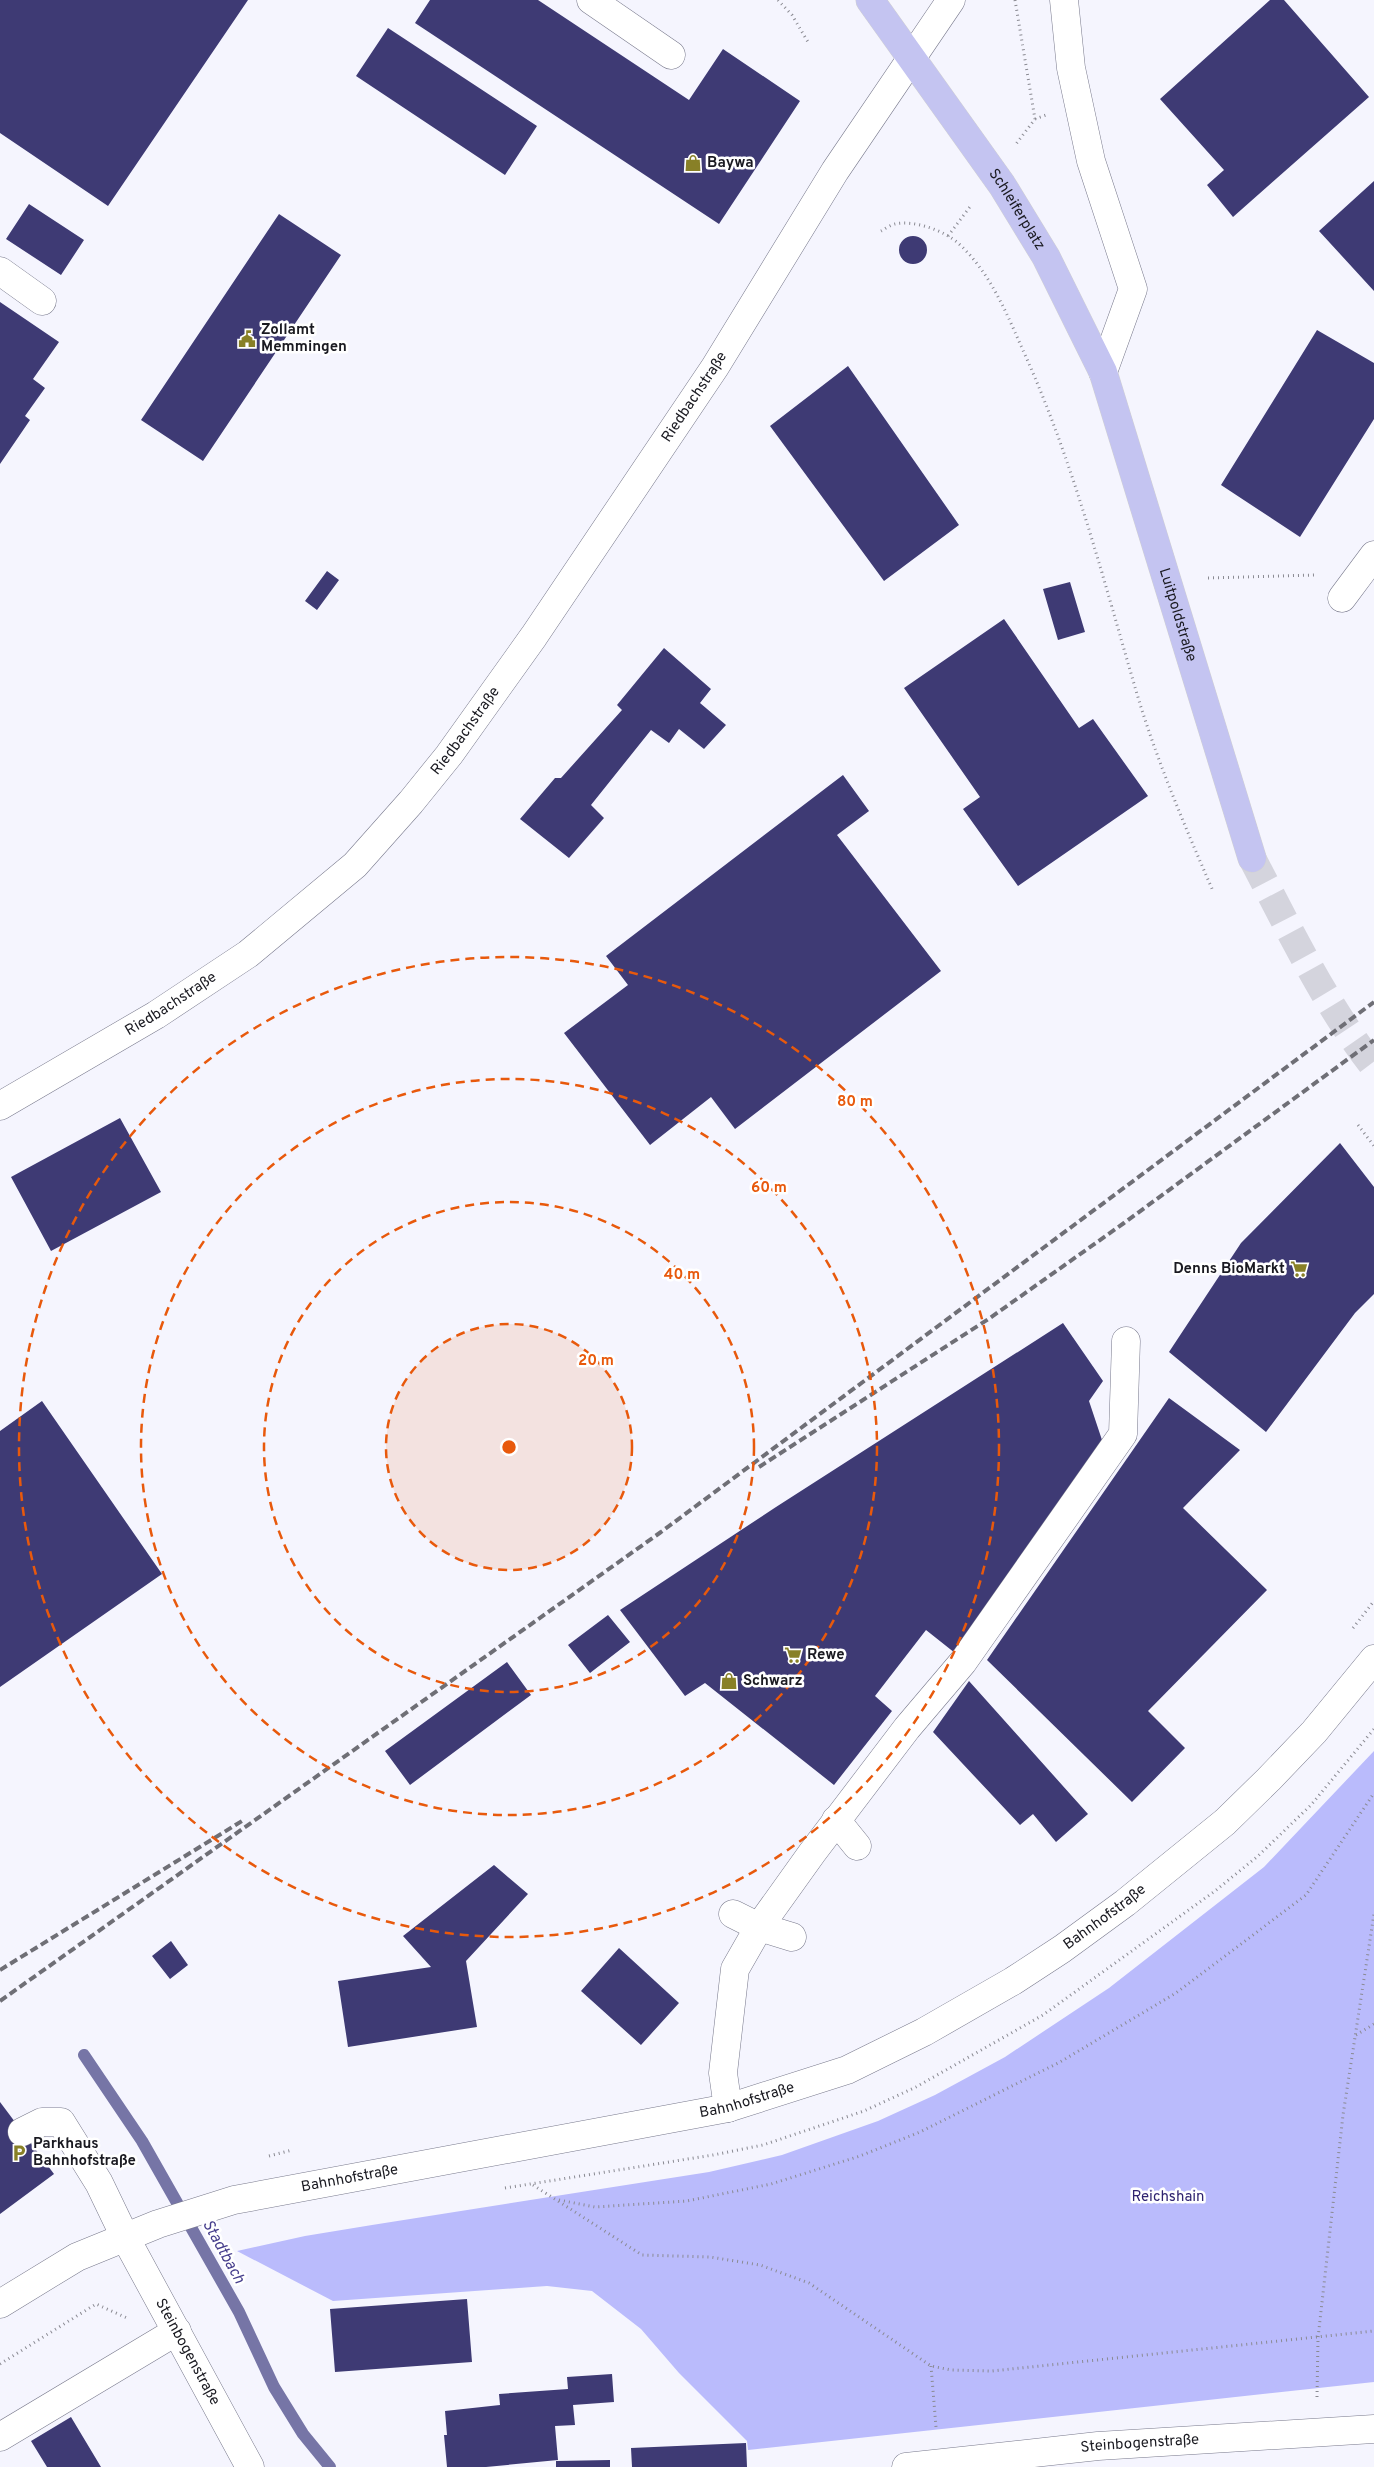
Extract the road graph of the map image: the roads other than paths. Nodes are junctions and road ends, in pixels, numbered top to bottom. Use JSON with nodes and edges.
{"nodes":[{"id":1,"x":591,"y":0,"type":"edge"},
{"id":2,"x":870,"y":0,"type":"edge"},
{"id":3,"x":951,"y":0,"type":"edge"},
{"id":4,"x":1064,"y":0,"type":"edge"},
{"id":5,"x":670,"y":55,"type":"dead end"},
{"id":6,"x":913,"y":57,"type":"junction"},
{"id":7,"x":0,"y":271,"type":"edge"},
{"id":8,"x":42,"y":301,"type":"dead end"},
{"id":9,"x":1103,"y":372,"type":"junction"},
{"id":10,"x":1367,"y":564,"type":"edge"},
{"id":11,"x":1342,"y":598,"type":"dead end"},
{"id":12,"x":1252,"y":858,"type":"tunnel mouth"},
{"id":13,"x":0,"y":1106,"type":"edge"},
{"id":14,"x":1126,"y":1341,"type":"dead end"},
{"id":15,"x":1374,"y":1659,"type":"edge"},
{"id":16,"x":836,"y":1820,"type":"junction"},
{"id":17,"x":857,"y":1846,"type":"dead end"},
{"id":18,"x":733,"y":1914,"type":"dead end"},
{"id":19,"x":759,"y":1927,"type":"junction"},
{"id":20,"x":792,"y":1937,"type":"dead end"},
{"id":21,"x":728,"y":2108,"type":"junction"},
{"id":22,"x":22,"y":2132,"type":"dead end"},
{"id":23,"x":125,"y":2237,"type":"junction"},
{"id":24,"x":0,"y":2304,"type":"edge"},
{"id":25,"x":176,"y":2331,"type":"junction"},
{"id":26,"x":1374,"y":2429,"type":"edge"},
{"id":27,"x":0,"y":2437,"type":"edge"},
{"id":28,"x":1098,"y":2457,"type":"edge"},
{"id":29,"x":250,"y":2467,"type":"edge"},
{"id":30,"x":906,"y":2467,"type":"edge"}],
"edges":[{"from":1,"to":5,"type":"street"},
{"from":2,"to":6,"type":"main road","name":"Schleiferplatz"},
{"from":3,"to":6,"type":"street"},
{"from":4,"to":9,"type":"street"},
{"from":6,"to":9,"type":"main road","name":"Schleiferplatz"},
{"from":6,"to":13,"type":"street","name":"Riedbachstraße"},
{"from":7,"to":8,"type":"street"},
{"from":9,"to":12,"type":"main road","name":"Luitpoldstraße"},
{"from":10,"to":11,"type":"street"},
{"from":14,"to":16,"type":"street"},
{"from":15,"to":21,"type":"street","name":"Bahnhofstraße"},
{"from":16,"to":17,"type":"street"},
{"from":16,"to":19,"type":"street"},
{"from":18,"to":19,"type":"street"},
{"from":19,"to":20,"type":"street"},
{"from":19,"to":21,"type":"street"},
{"from":21,"to":23,"type":"street","name":"Bahnhofstraße"},
{"from":22,"to":23,"type":"street","name":"Steinbogenstraße"},
{"from":23,"to":24,"type":"street","name":"Bahnhofstraße"},
{"from":23,"to":25,"type":"street","name":"Steinbogenstraße"},
{"from":25,"to":27,"type":"street"},
{"from":25,"to":29,"type":"street","name":"Steinbogenstraße"},
{"from":26,"to":28,"type":"street","name":"Steinbogenstraße"},
{"from":28,"to":30,"type":"street","name":"Steinbogenstraße"}]}
